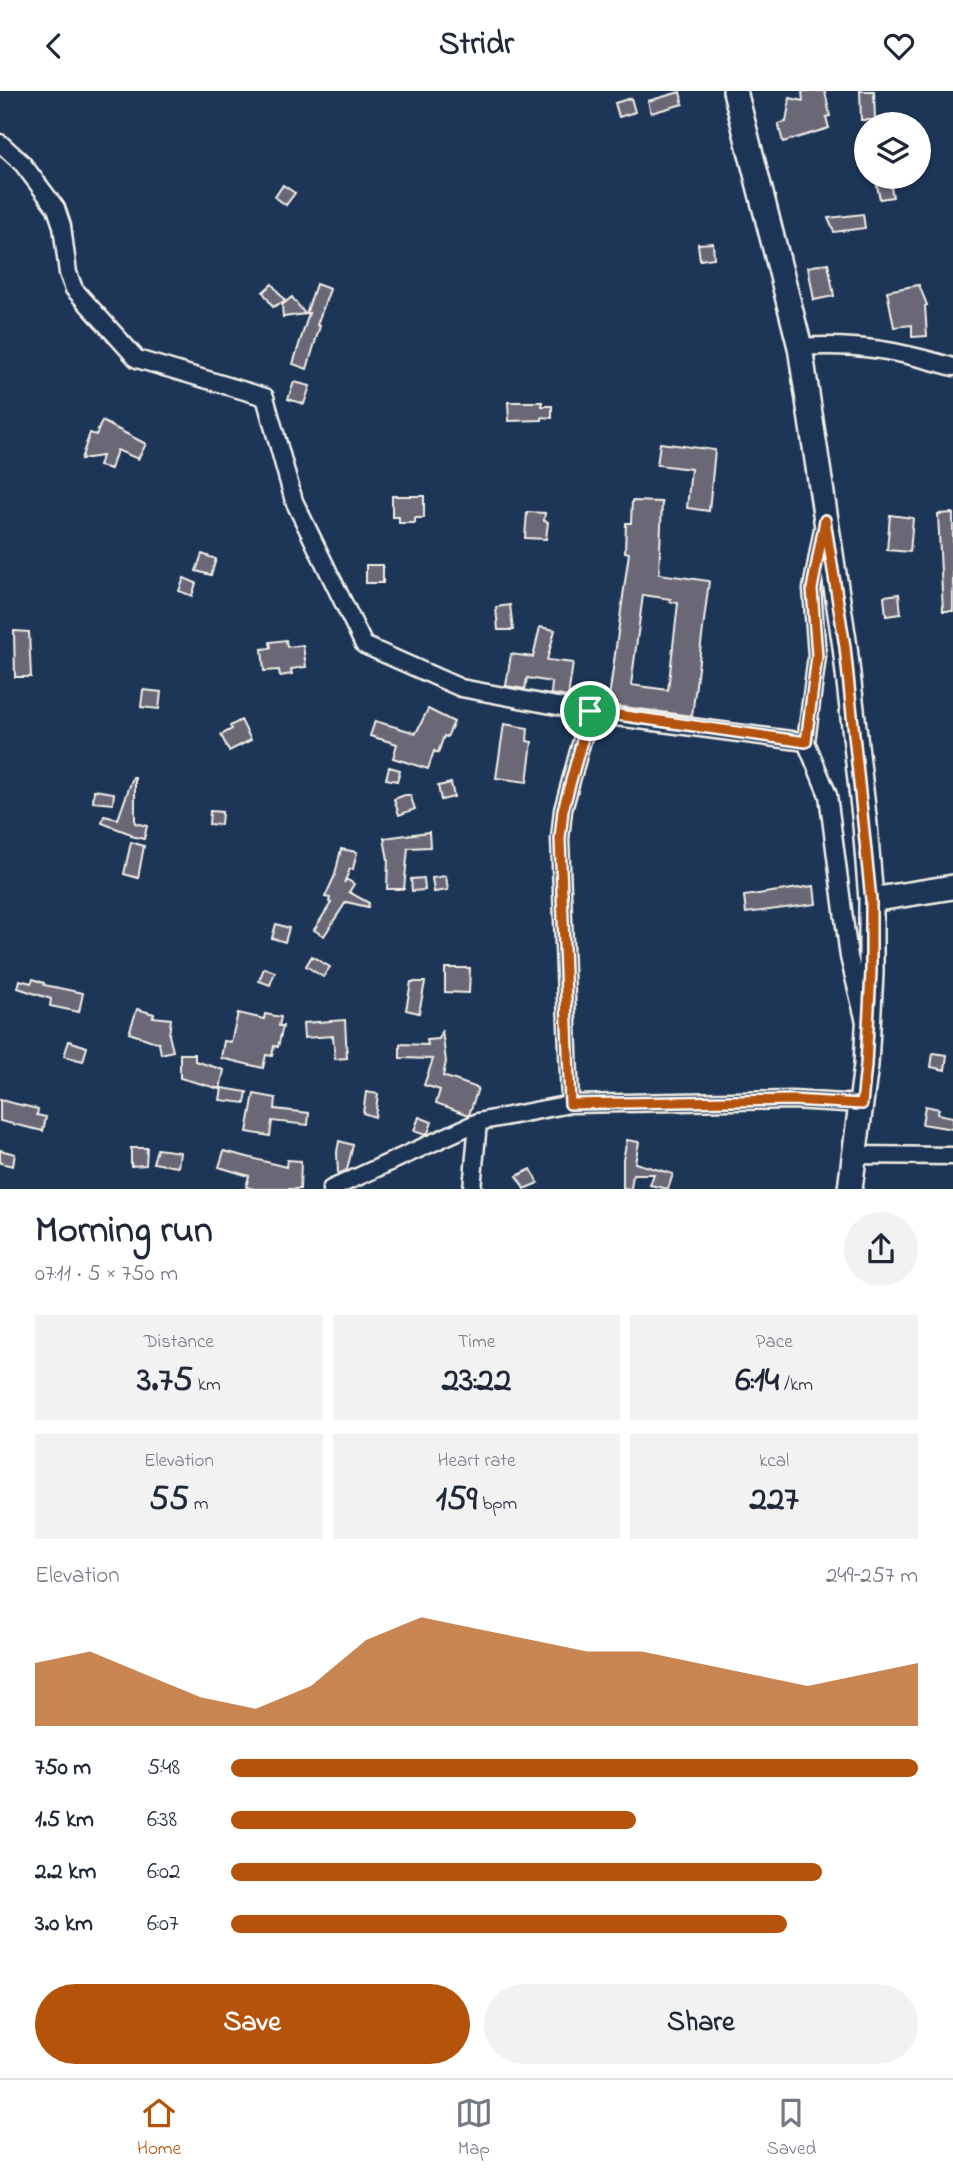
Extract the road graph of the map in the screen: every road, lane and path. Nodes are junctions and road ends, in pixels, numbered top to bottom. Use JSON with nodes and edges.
{"nodes":[{"id":1,"x":735,"y":91,"type":"edge"},
{"id":2,"x":0,"y":143,"type":"edge"},
{"id":3,"x":800,"y":347,"type":"junction"},
{"id":4,"x":953,"y":367,"type":"edge"},
{"id":5,"x":825,"y":520,"type":"junction"},
{"id":6,"x":590,"y":711,"type":"junction"},
{"id":7,"x":806,"y":742,"type":"junction"},
{"id":8,"x":953,"y":887,"type":"edge"},
{"id":9,"x":871,"y":900,"type":"junction"},
{"id":10,"x":868,"y":1034,"type":"junction"},
{"id":11,"x":570,"y":1104,"type":"junction"},
{"id":12,"x":862,"y":1104,"type":"junction"},
{"id":13,"x":478,"y":1122,"type":"junction"},
{"id":14,"x":855,"y":1155,"type":"junction"},
{"id":15,"x":953,"y":1156,"type":"edge"},
{"id":16,"x":331,"y":1189,"type":"edge"},
{"id":17,"x":472,"y":1189,"type":"edge"},
{"id":18,"x":849,"y":1189,"type":"edge"}],
"edges":[{"from":1,"to":3,"type":"main road"},
{"from":2,"to":6,"type":"street"},
{"from":3,"to":4,"type":"street"},
{"from":3,"to":5,"type":"main road"},
{"from":5,"to":7,"type":"street"},
{"from":5,"to":9,"type":"main road"},
{"from":6,"to":7,"type":"street"},
{"from":6,"to":11,"type":"street"},
{"from":7,"to":10,"type":"street"},
{"from":8,"to":9,"type":"main road"},
{"from":9,"to":10,"type":"main road"},
{"from":10,"to":12,"type":"main road"},
{"from":11,"to":12,"type":"street"},
{"from":11,"to":13,"type":"street"},
{"from":12,"to":14,"type":"main road"},
{"from":13,"to":16,"type":"street"},
{"from":13,"to":17,"type":"street"},
{"from":14,"to":15,"type":"street"},
{"from":14,"to":18,"type":"main road"}]}
